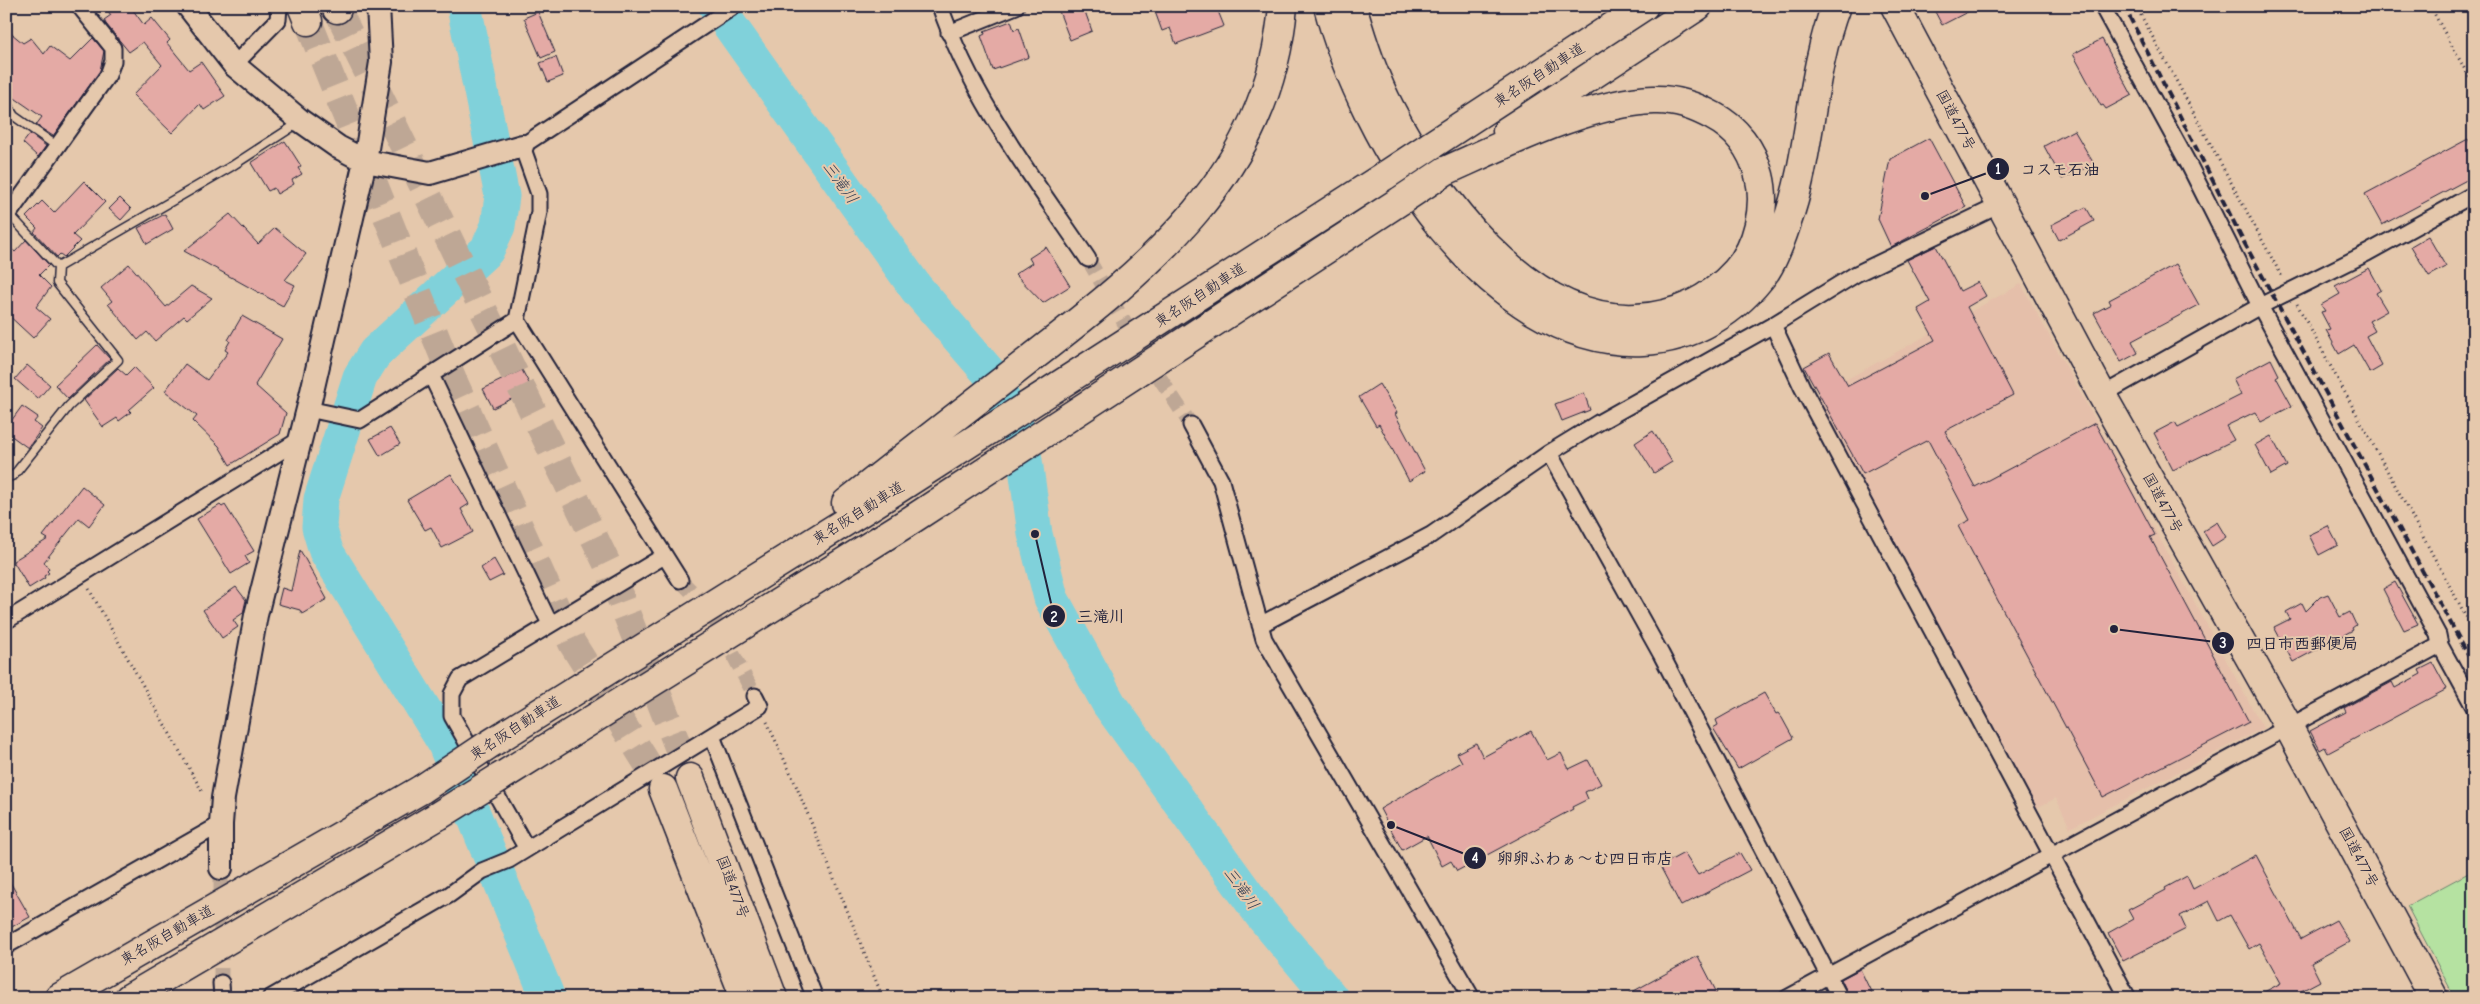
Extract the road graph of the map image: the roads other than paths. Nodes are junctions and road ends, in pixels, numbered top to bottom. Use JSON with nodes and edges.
{"nodes":[{"id":1,"x":81,"y":6,"type":"edge"},
{"id":2,"x":188,"y":6,"type":"edge"},
{"id":3,"x":279,"y":6,"type":"edge"},
{"id":4,"x":378,"y":6,"type":"edge"},
{"id":5,"x":734,"y":6,"type":"edge"},
{"id":6,"x":940,"y":6,"type":"edge"},
{"id":7,"x":1016,"y":6,"type":"edge"},
{"id":8,"x":1283,"y":6,"type":"edge"},
{"id":9,"x":1328,"y":6,"type":"edge"},
{"id":10,"x":1352,"y":6,"type":"edge"},
{"id":11,"x":1644,"y":6,"type":"edge"},
{"id":12,"x":1698,"y":6,"type":"edge"},
{"id":13,"x":1836,"y":6,"type":"edge"},
{"id":14,"x":1895,"y":6,"type":"edge"},
{"id":15,"x":2102,"y":6,"type":"edge"},
{"id":16,"x":949,"y":33,"type":"junction"},
{"id":17,"x":234,"y":65,"type":"junction"},
{"id":18,"x":6,"y":103,"type":"edge"},
{"id":19,"x":301,"y":121,"type":"junction"},
{"id":20,"x":58,"y":147,"type":"junction"},
{"id":21,"x":515,"y":149,"type":"junction"},
{"id":22,"x":365,"y":161,"type":"junction"},
{"id":23,"x":1445,"y":171,"type":"junction"},
{"id":24,"x":2474,"y":194,"type":"edge"},
{"id":25,"x":2002,"y":204,"type":"junction"},
{"id":26,"x":8,"y":217,"type":"edge"},
{"id":27,"x":1088,"y":259,"type":"tunnel mouth"},
{"id":28,"x":58,"y":267,"type":"junction"},
{"id":29,"x":2260,"y":306,"type":"junction"},
{"id":30,"x":516,"y":320,"type":"junction"},
{"id":31,"x":1773,"y":325,"type":"junction"},
{"id":32,"x":431,"y":375,"type":"junction"},
{"id":33,"x":2102,"y":395,"type":"junction"},
{"id":34,"x":317,"y":411,"type":"junction"},
{"id":35,"x":1191,"y":425,"type":"tunnel mouth"},
{"id":36,"x":298,"y":440,"type":"junction"},
{"id":37,"x":1549,"y":453,"type":"junction"},
{"id":38,"x":6,"y":478,"type":"edge"},
{"id":39,"x":888,"y":483,"type":"junction"},
{"id":40,"x":664,"y":556,"type":"junction"},
{"id":41,"x":680,"y":580,"type":"tunnel mouth"},
{"id":42,"x":6,"y":620,"type":"edge"},
{"id":43,"x":550,"y":624,"type":"junction"},
{"id":44,"x":1260,"y":625,"type":"junction"},
{"id":45,"x":2440,"y":645,"type":"junction"},
{"id":46,"x":757,"y":701,"type":"road end"},
{"id":47,"x":2474,"y":707,"type":"edge"},
{"id":48,"x":2288,"y":726,"type":"junction"},
{"id":49,"x":712,"y":736,"type":"junction"},
{"id":50,"x":690,"y":778,"type":"tunnel mouth"},
{"id":51,"x":663,"y":789,"type":"tunnel mouth"},
{"id":52,"x":220,"y":824,"type":"junction"},
{"id":53,"x":527,"y":849,"type":"junction"},
{"id":54,"x":2050,"y":854,"type":"junction"},
{"id":55,"x":221,"y":868,"type":"tunnel mouth"},
{"id":56,"x":6,"y":946,"type":"edge"},
{"id":57,"x":1828,"y":976,"type":"junction"},
{"id":58,"x":59,"y":998,"type":"edge"},
{"id":59,"x":129,"y":998,"type":"edge"},
{"id":60,"x":270,"y":998,"type":"edge"},
{"id":61,"x":745,"y":998,"type":"edge"},
{"id":62,"x":773,"y":998,"type":"edge"},
{"id":63,"x":815,"y":998,"type":"edge"},
{"id":64,"x":1472,"y":998,"type":"edge"},
{"id":65,"x":1787,"y":998,"type":"edge"},
{"id":66,"x":1840,"y":998,"type":"edge"},
{"id":67,"x":2128,"y":998,"type":"edge"},
{"id":68,"x":2434,"y":998,"type":"edge"}],
"edges":[{"from":1,"to":20,"type":"street"},
{"from":2,"to":17,"type":"street"},
{"from":3,"to":17,"type":"street"},
{"from":4,"to":22,"type":"street"},
{"from":5,"to":21,"type":"street"},
{"from":6,"to":16,"type":"street"},
{"from":7,"to":16,"type":"street"},
{"from":8,"to":39,"type":"highway"},
{"from":9,"to":13,"type":"highway"},
{"from":10,"to":23,"type":"highway"},
{"from":11,"to":39,"type":"highway","name":"東名阪自動車道","bridge":true},
{"from":12,"to":23,"type":"highway","name":"東名阪自動車道"},
{"from":14,"to":25,"type":"highway","name":"国道477号"},
{"from":15,"to":29,"type":"street"},
{"from":16,"to":27,"type":"street"},
{"from":17,"to":19,"type":"street"},
{"from":18,"to":20,"type":"lane"},
{"from":19,"to":22,"type":"street"},
{"from":19,"to":28,"type":"lane"},
{"from":20,"to":26,"type":"street"},
{"from":21,"to":22,"type":"street"},
{"from":21,"to":30,"type":"street"},
{"from":22,"to":34,"type":"street"},
{"from":23,"to":59,"type":"highway","name":"東名阪自動車道","bridge":true},
{"from":24,"to":29,"type":"street"},
{"from":25,"to":31,"type":"street"},
{"from":25,"to":33,"type":"highway","name":"国道477号"},
{"from":26,"to":28,"type":"lane"},
{"from":28,"to":38,"type":"lane"},
{"from":29,"to":33,"type":"street"},
{"from":29,"to":45,"type":"street"},
{"from":30,"to":32,"type":"street"},
{"from":30,"to":40,"type":"street"},
{"from":31,"to":37,"type":"street"},
{"from":31,"to":54,"type":"street"},
{"from":32,"to":34,"type":"street"},
{"from":32,"to":43,"type":"street"},
{"from":33,"to":48,"type":"highway","name":"国道477号"},
{"from":34,"to":36,"type":"street"},
{"from":35,"to":44,"type":"street"},
{"from":36,"to":42,"type":"street"},
{"from":36,"to":52,"type":"street"},
{"from":37,"to":44,"type":"street"},
{"from":37,"to":57,"type":"street"},
{"from":39,"to":58,"type":"highway","name":"東名阪自動車道","bridge":true},
{"from":40,"to":41,"type":"street"},
{"from":40,"to":43,"type":"street"},
{"from":43,"to":53,"type":"street"},
{"from":44,"to":64,"type":"street"},
{"from":45,"to":47,"type":"street"},
{"from":45,"to":48,"type":"street"},
{"from":46,"to":49,"type":"street"},
{"from":48,"to":54,"type":"street"},
{"from":48,"to":68,"type":"highway","name":"国道477号"},
{"from":49,"to":53,"type":"street"},
{"from":49,"to":63,"type":"street"},
{"from":50,"to":62,"type":"highway","name":"国道477号"},
{"from":51,"to":61,"type":"highway","name":"国道477号"},
{"from":52,"to":55,"type":"street"},
{"from":52,"to":56,"type":"street"},
{"from":53,"to":60,"type":"street"},
{"from":54,"to":57,"type":"street"},
{"from":54,"to":67,"type":"street"},
{"from":57,"to":65,"type":"street"},
{"from":57,"to":66,"type":"street"}]}
